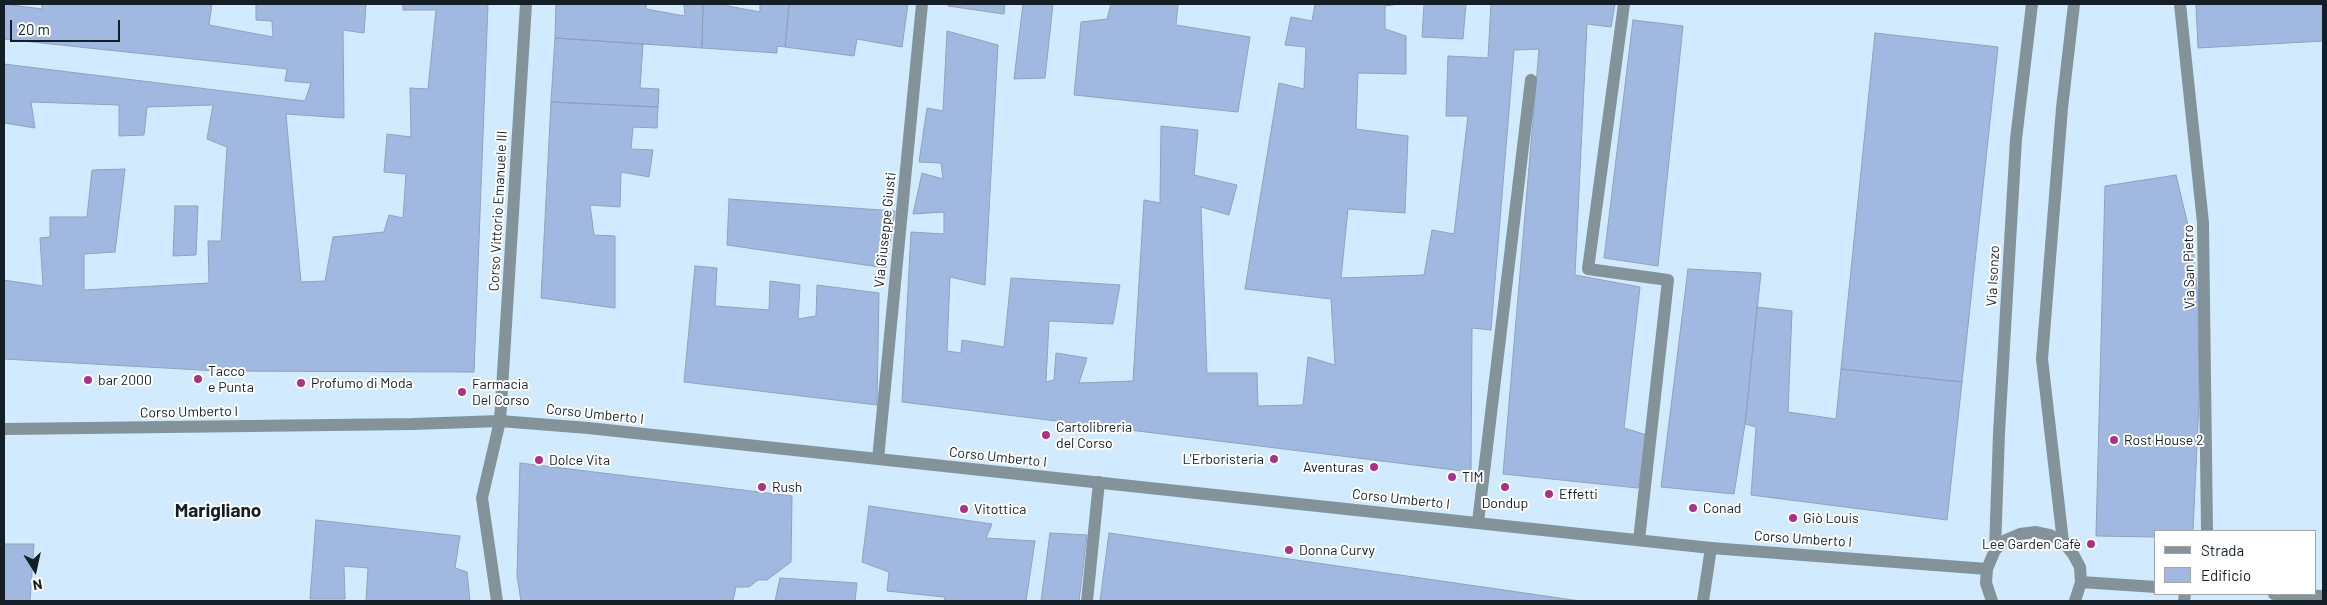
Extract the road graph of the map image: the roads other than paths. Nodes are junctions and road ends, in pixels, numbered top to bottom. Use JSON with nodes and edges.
{"nodes":[{"id":1,"x":526,"y":4,"type":"edge"},
{"id":2,"x":922,"y":4,"type":"edge"},
{"id":3,"x":1624,"y":4,"type":"edge"},
{"id":4,"x":2032,"y":4,"type":"edge"},
{"id":5,"x":2074,"y":4,"type":"edge"},
{"id":6,"x":2180,"y":4,"type":"edge"},
{"id":7,"x":1531,"y":80,"type":"dead end"},
{"id":8,"x":500,"y":421,"type":"junction"},
{"id":9,"x":4,"y":429,"type":"edge"},
{"id":10,"x":878,"y":460,"type":"junction"},
{"id":11,"x":1099,"y":482,"type":"junction"},
{"id":12,"x":1478,"y":522,"type":"junction"},
{"id":13,"x":2207,"y":530,"type":"edge"},
{"id":14,"x":1639,"y":540,"type":"junction"},
{"id":15,"x":2064,"y":542,"type":"junction"},
{"id":16,"x":1711,"y":548,"type":"junction"},
{"id":17,"x":1995,"y":550,"type":"junction"},
{"id":18,"x":1987,"y":570,"type":"junction"},
{"id":19,"x":2081,"y":582,"type":"junction"},
{"id":20,"x":2154,"y":587,"type":"edge"},
{"id":21,"x":2298,"y":595,"type":"edge"},
{"id":22,"x":2323,"y":596,"type":"edge"},
{"id":23,"x":497,"y":601,"type":"edge"},
{"id":24,"x":1087,"y":601,"type":"edge"},
{"id":25,"x":1703,"y":601,"type":"edge"},
{"id":26,"x":1992,"y":601,"type":"edge"},
{"id":27,"x":2075,"y":601,"type":"edge"}],
"edges":[{"from":1,"to":8,"type":"street","name":"Corso Vittorio Emanuele III"},
{"from":2,"to":10,"type":"street","name":"Via Giuseppe Giusti"},
{"from":3,"to":14,"type":"street"},
{"from":4,"to":17,"type":"street","name":"Via Isonzo"},
{"from":5,"to":15,"type":"street"},
{"from":6,"to":13,"type":"street","name":"Via San Pietro"},
{"from":7,"to":12,"type":"street"},
{"from":8,"to":9,"type":"street","name":"Corso Umberto I"},
{"from":8,"to":10,"type":"street","name":"Corso Umberto I"},
{"from":8,"to":23,"type":"street","name":"Corso Vittorio Emanuele III"},
{"from":10,"to":11,"type":"street","name":"Corso Umberto I"},
{"from":11,"to":12,"type":"street","name":"Corso Umberto I"},
{"from":11,"to":24,"type":"street"},
{"from":12,"to":14,"type":"street","name":"Corso Umberto I"},
{"from":14,"to":16,"type":"street","name":"Corso Umberto I"},
{"from":15,"to":17,"type":"street"},
{"from":15,"to":19,"type":"street"},
{"from":16,"to":18,"type":"street","name":"Corso Umberto I"},
{"from":16,"to":25,"type":"street"},
{"from":17,"to":18,"type":"street"},
{"from":18,"to":26,"type":"street"},
{"from":19,"to":20,"type":"street"},
{"from":19,"to":27,"type":"street"},
{"from":21,"to":22,"type":"street"}]}
